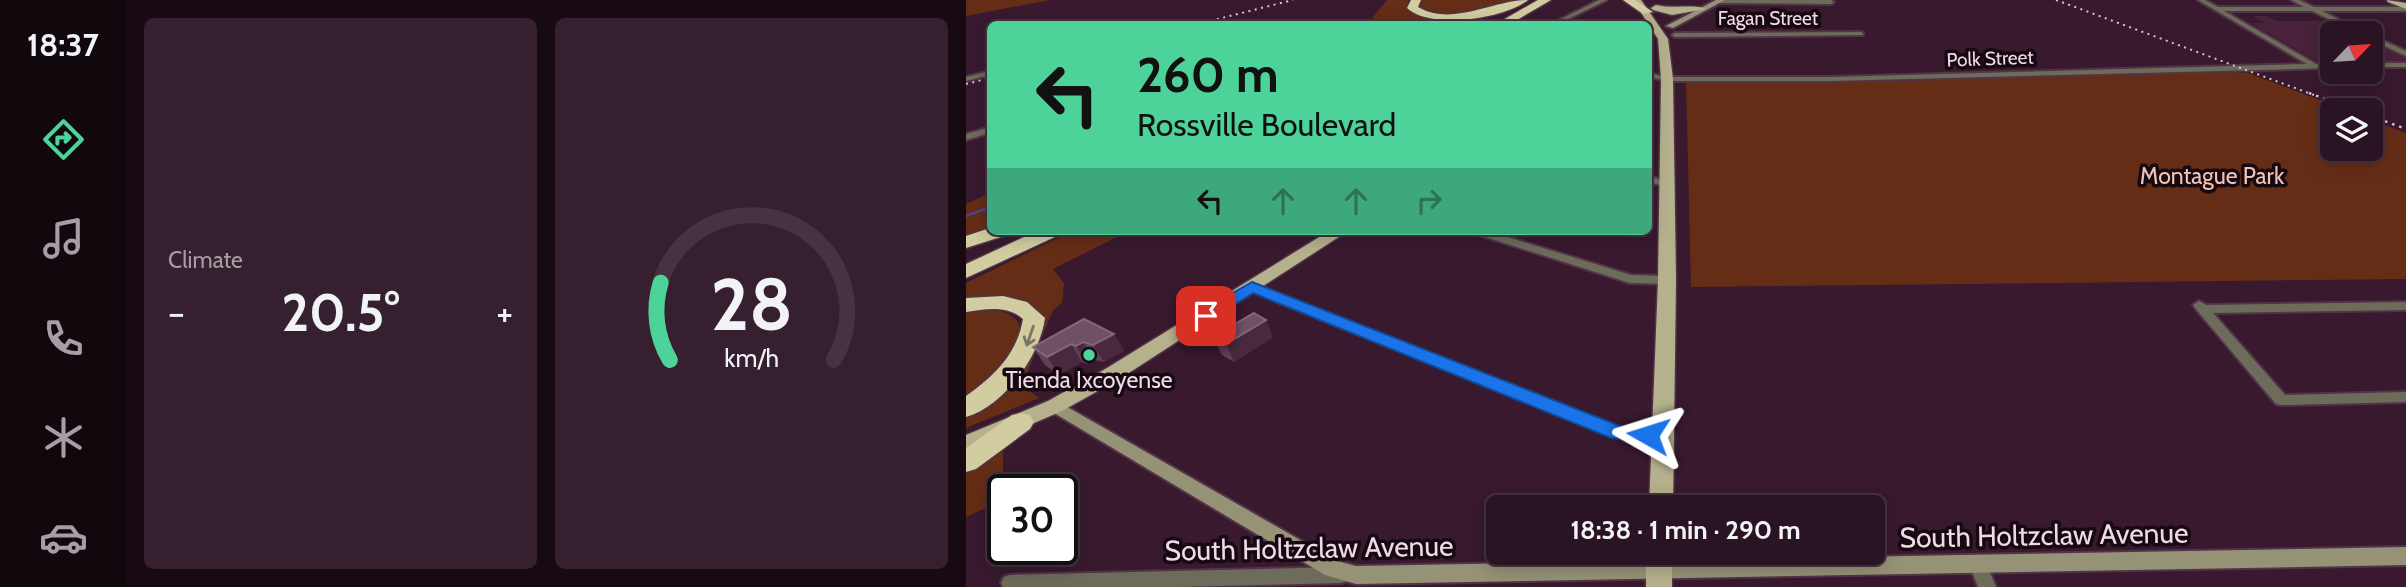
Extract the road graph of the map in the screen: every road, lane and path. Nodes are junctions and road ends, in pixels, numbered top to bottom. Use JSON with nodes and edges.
{"nodes":[{"id":1,"x":1416,"y":0,"type":"edge"},
{"id":2,"x":1523,"y":0,"type":"edge"},
{"id":3,"x":1546,"y":0,"type":"edge"},
{"id":4,"x":1604,"y":0,"type":"edge"},
{"id":5,"x":1628,"y":0,"type":"edge"},
{"id":6,"x":1637,"y":0,"type":"edge"},
{"id":7,"x":2201,"y":0,"type":"edge"},
{"id":8,"x":2294,"y":0,"type":"edge"},
{"id":9,"x":2391,"y":0,"type":"edge"},
{"id":10,"x":1719,"y":1,"type":"edge"},
{"id":11,"x":1831,"y":2,"type":"dead end"},
{"id":12,"x":1651,"y":6,"type":"edge"},
{"id":13,"x":2406,"y":8,"type":"edge"},
{"id":14,"x":1701,"y":9,"type":"junction"},
{"id":15,"x":2217,"y":9,"type":"junction"},
{"id":16,"x":2312,"y":9,"type":"junction"},
{"id":17,"x":1485,"y":21,"type":"edge"},
{"id":18,"x":1508,"y":21,"type":"edge"},
{"id":19,"x":1561,"y":21,"type":"edge"},
{"id":20,"x":2337,"y":21,"type":"edge"},
{"id":21,"x":1669,"y":31,"type":"junction"},
{"id":22,"x":1861,"y":34,"type":"dead end"},
{"id":23,"x":1652,"y":37,"type":"edge"},
{"id":24,"x":2384,"y":43,"type":"edge"},
{"id":25,"x":1652,"y":46,"type":"edge"},
{"id":26,"x":1664,"y":47,"type":"junction"},
{"id":27,"x":2406,"y":54,"type":"edge"},
{"id":28,"x":2384,"y":65,"type":"edge"},
{"id":29,"x":2406,"y":65,"type":"edge"},
{"id":30,"x":2315,"y":66,"type":"junction"},
{"id":31,"x":2320,"y":66,"type":"edge"},
{"id":32,"x":987,"y":74,"type":"edge"},
{"id":33,"x":1652,"y":76,"type":"edge"},
{"id":34,"x":966,"y":79,"type":"edge"},
{"id":35,"x":1667,"y":79,"type":"junction"},
{"id":36,"x":987,"y":131,"type":"edge"},
{"id":37,"x":966,"y":137,"type":"edge"},
{"id":38,"x":1652,"y":180,"type":"edge"},
{"id":39,"x":1667,"y":184,"type":"junction"},
{"id":40,"x":988,"y":235,"type":"edge"},
{"id":41,"x":1011,"y":235,"type":"edge"},
{"id":42,"x":1044,"y":235,"type":"edge"},
{"id":43,"x":1334,"y":235,"type":"edge"},
{"id":44,"x":1490,"y":235,"type":"edge"},
{"id":45,"x":966,"y":242,"type":"edge"},
{"id":46,"x":966,"y":256,"type":"edge"},
{"id":47,"x":966,"y":272,"type":"edge"},
{"id":48,"x":1667,"y":280,"type":"junction"},
{"id":49,"x":1252,"y":287,"type":"junction"},
{"id":50,"x":966,"y":305,"type":"edge"},
{"id":51,"x":2406,"y":306,"type":"edge"},
{"id":52,"x":2406,"y":397,"type":"edge"},
{"id":53,"x":1055,"y":406,"type":"junction"},
{"id":54,"x":966,"y":408,"type":"edge"},
{"id":55,"x":1021,"y":422,"type":"junction"},
{"id":56,"x":1662,"y":436,"type":"junction"},
{"id":57,"x":966,"y":444,"type":"edge"},
{"id":58,"x":966,"y":462,"type":"edge"},
{"id":59,"x":1661,"y":495,"type":"edge"},
{"id":60,"x":2406,"y":556,"type":"edge"},
{"id":61,"x":1978,"y":564,"type":"junction"},
{"id":62,"x":1659,"y":570,"type":"edge"},
{"id":63,"x":1356,"y":575,"type":"junction"},
{"id":64,"x":1010,"y":583,"type":"dead end"},
{"id":65,"x":1987,"y":587,"type":"edge"}],
"edges":[{"from":1,"to":2,"type":"highway"},
{"from":2,"to":17,"type":"highway"},
{"from":3,"to":18,"type":"highway"},
{"from":4,"to":19,"type":"street"},
{"from":5,"to":12,"type":"highway"},
{"from":6,"to":12,"type":"main road"},
{"from":7,"to":15,"type":"street"},
{"from":8,"to":16,"type":"street"},
{"from":9,"to":13,"type":"main road"},
{"from":10,"to":11,"type":"street"},
{"from":10,"to":14,"type":"main road"},
{"from":12,"to":14,"type":"main road"},
{"from":12,"to":21,"type":"main road"},
{"from":13,"to":16,"type":"street"},
{"from":14,"to":21,"type":"main road"},
{"from":15,"to":16,"type":"street"},
{"from":15,"to":30,"type":"street"},
{"from":16,"to":20,"type":"street"},
{"from":21,"to":22,"type":"street","name":"Fagan Street"},
{"from":21,"to":23,"type":"main road"},
{"from":21,"to":26,"type":"main road"},
{"from":21,"to":35,"type":"main road"},
{"from":24,"to":27,"type":"street"},
{"from":25,"to":26,"type":"main road"},
{"from":26,"to":35,"type":"main road"},
{"from":28,"to":29,"type":"street"},
{"from":30,"to":31,"type":"street","name":"Polk Street"},
{"from":30,"to":35,"type":"street","name":"Polk Street"},
{"from":32,"to":34,"type":"street"},
{"from":33,"to":35,"type":"street","name":"Polk Street"},
{"from":35,"to":39,"type":"main road"},
{"from":36,"to":37,"type":"street"},
{"from":38,"to":39,"type":"street"},
{"from":39,"to":48,"type":"main road"},
{"from":40,"to":45,"type":"highway"},
{"from":41,"to":46,"type":"highway"},
{"from":42,"to":47,"type":"highway"},
{"from":43,"to":49,"type":"main road"},
{"from":44,"to":48,"type":"street"},
{"from":48,"to":56,"type":"main road"},
{"from":49,"to":53,"type":"main road"},
{"from":49,"to":56,"type":"street"},
{"from":50,"to":54,"type":"highway","one_way":true},
{"from":51,"to":52,"type":"street"},
{"from":53,"to":55,"type":"main road"},
{"from":53,"to":63,"type":"main road"},
{"from":55,"to":57,"type":"main road"},
{"from":55,"to":58,"type":"highway"},
{"from":56,"to":59,"type":"main road"},
{"from":60,"to":61,"type":"main road","name":"South Holtzclaw Avenue"},
{"from":61,"to":62,"type":"main road","name":"South Holtzclaw Avenue"},
{"from":61,"to":65,"type":"street"},
{"from":62,"to":63,"type":"main road","name":"South Holtzclaw Avenue"},
{"from":63,"to":64,"type":"street","name":"South Holtzclaw Avenue"}]}
